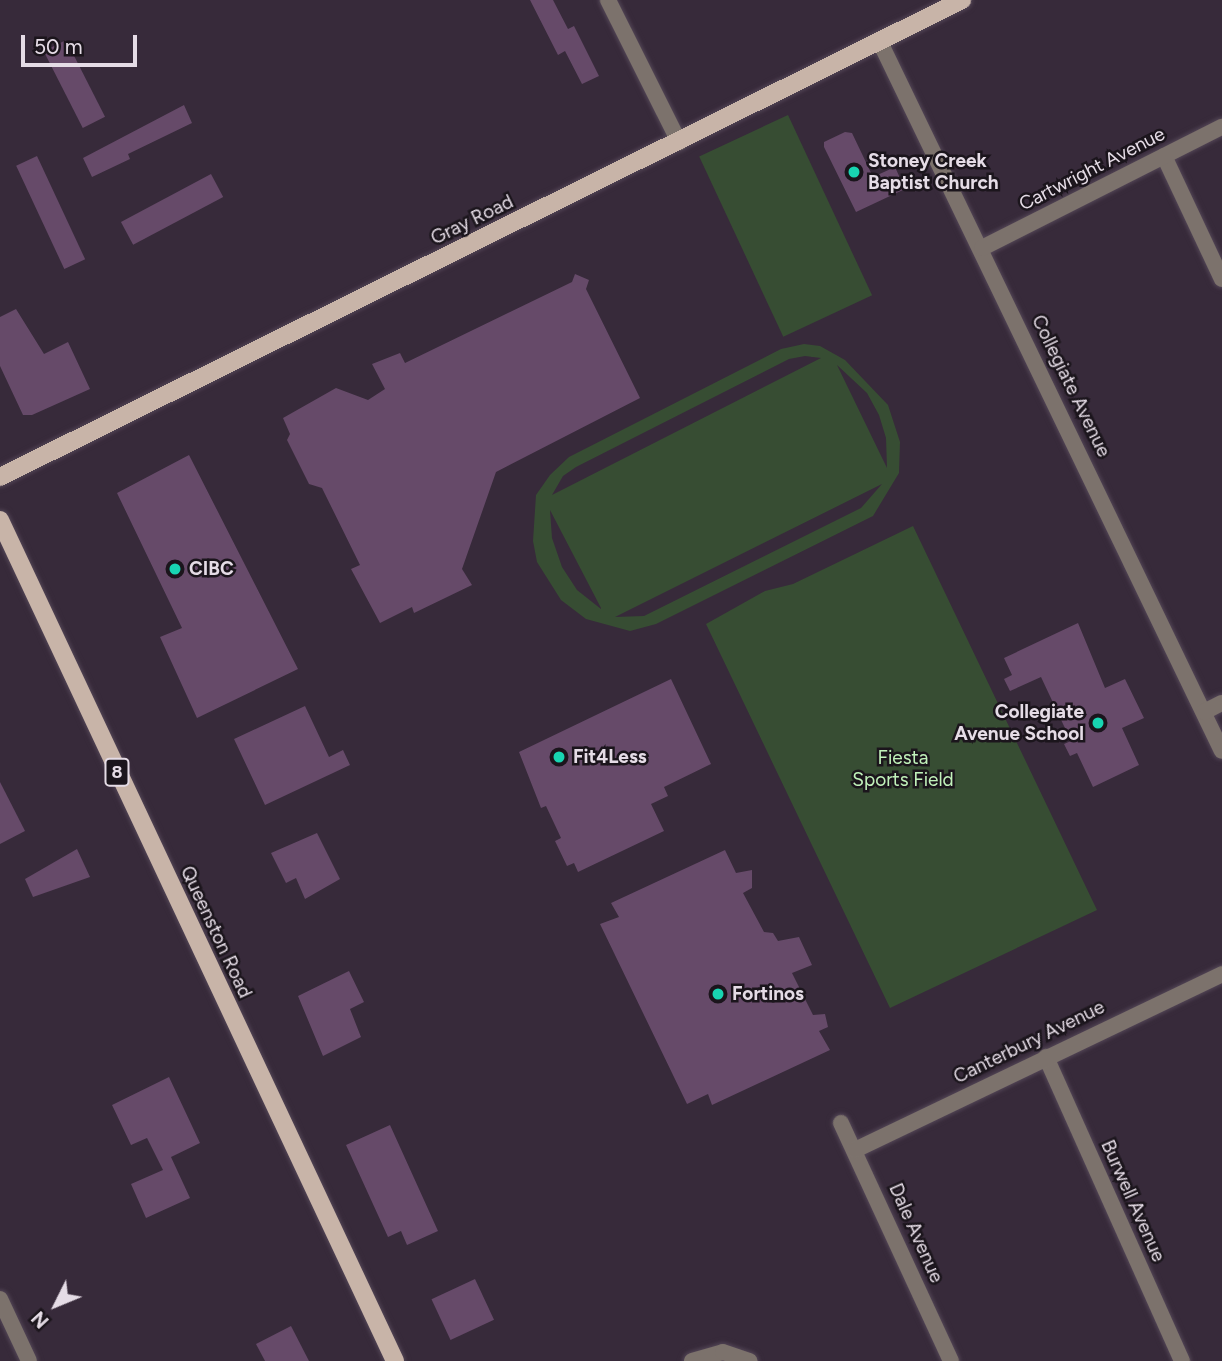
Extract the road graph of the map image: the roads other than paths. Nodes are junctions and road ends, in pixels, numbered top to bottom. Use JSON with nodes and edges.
{"nodes":[{"id":1,"x":608,"y":0,"type":"edge"},
{"id":2,"x":962,"y":0,"type":"edge"},
{"id":3,"x":879,"y":40,"type":"junction"},
{"id":4,"x":1222,"y":127,"type":"edge"},
{"id":5,"x":679,"y":142,"type":"junction"},
{"id":6,"x":1164,"y":156,"type":"junction"},
{"id":7,"x":982,"y":248,"type":"junction"},
{"id":8,"x":1222,"y":279,"type":"edge"},
{"id":9,"x":0,"y":477,"type":"edge"},
{"id":10,"x":0,"y":520,"type":"edge"},
{"id":11,"x":1222,"y":703,"type":"edge"},
{"id":12,"x":1204,"y":712,"type":"junction"},
{"id":13,"x":1222,"y":751,"type":"edge"},
{"id":14,"x":1222,"y":974,"type":"edge"},
{"id":15,"x":1046,"y":1057,"type":"junction"},
{"id":16,"x":841,"y":1123,"type":"dead end"},
{"id":17,"x":855,"y":1150,"type":"junction"},
{"id":18,"x":0,"y":1299,"type":"edge"},
{"id":19,"x":29,"y":1361,"type":"edge"},
{"id":20,"x":394,"y":1361,"type":"edge"},
{"id":21,"x":692,"y":1361,"type":"edge"},
{"id":22,"x":749,"y":1361,"type":"edge"},
{"id":23,"x":951,"y":1361,"type":"edge"},
{"id":24,"x":1182,"y":1361,"type":"edge"}],
"edges":[{"from":1,"to":5,"type":"street"},
{"from":2,"to":3,"type":"main road","name":"Gray Road"},
{"from":3,"to":5,"type":"main road","name":"Gray Road"},
{"from":3,"to":7,"type":"street","name":"Collegiate Avenue"},
{"from":4,"to":6,"type":"street","name":"Cartwright Avenue"},
{"from":5,"to":9,"type":"main road","name":"Gray Road"},
{"from":6,"to":7,"type":"street","name":"Cartwright Avenue"},
{"from":6,"to":8,"type":"street"},
{"from":7,"to":12,"type":"street","name":"Collegiate Avenue"},
{"from":10,"to":20,"type":"main road","name":"Queenston Road","number":"8"},
{"from":11,"to":12,"type":"street"},
{"from":12,"to":13,"type":"street","name":"Collegiate Avenue"},
{"from":14,"to":15,"type":"street","name":"Canterbury Avenue"},
{"from":15,"to":17,"type":"street","name":"Canterbury Avenue"},
{"from":15,"to":24,"type":"street","name":"Burwell Avenue"},
{"from":16,"to":17,"type":"street","name":"Dale Avenue"},
{"from":17,"to":23,"type":"street","name":"Dale Avenue"},
{"from":18,"to":19,"type":"street"},
{"from":21,"to":22,"type":"street"}]}
